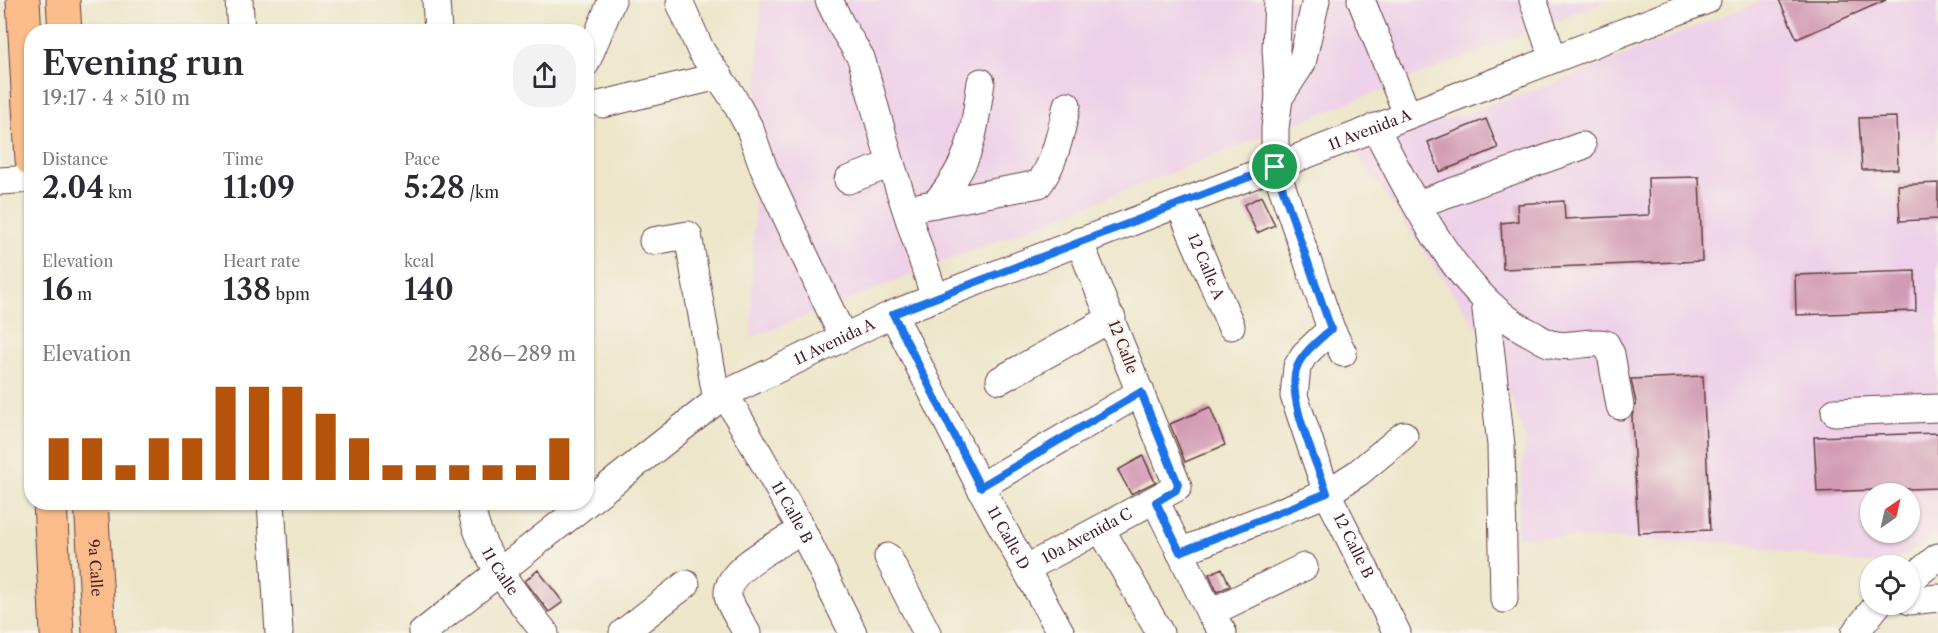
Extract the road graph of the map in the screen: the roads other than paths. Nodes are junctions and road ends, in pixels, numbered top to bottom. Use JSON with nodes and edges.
{"nodes":[{"id":1,"x":23,"y":0,"type":"edge"},
{"id":2,"x":63,"y":0,"type":"edge"},
{"id":3,"x":238,"y":0,"type":"edge"},
{"id":4,"x":436,"y":0,"type":"edge"},
{"id":5,"x":612,"y":0,"type":"edge"},
{"id":6,"x":830,"y":0,"type":"edge"},
{"id":7,"x":1278,"y":0,"type":"edge"},
{"id":8,"x":1316,"y":0,"type":"edge"},
{"id":9,"x":1361,"y":0,"type":"edge"},
{"id":10,"x":1707,"y":0,"type":"edge"},
{"id":11,"x":1538,"y":2,"type":"edge"},
{"id":12,"x":680,"y":3,"type":"dead end"},
{"id":13,"x":24,"y":24,"type":"edge"},
{"id":14,"x":64,"y":24,"type":"edge"},
{"id":15,"x":240,"y":24,"type":"edge"},
{"id":16,"x":438,"y":24,"type":"edge"},
{"id":17,"x":594,"y":44,"type":"edge"},
{"id":18,"x":1553,"y":58,"type":"junction"},
{"id":19,"x":719,"y":76,"type":"junction"},
{"id":20,"x":981,"y":82,"type":"dead end"},
{"id":21,"x":1279,"y":98,"type":"junction"},
{"id":22,"x":603,"y":104,"type":"dead end"},
{"id":23,"x":1067,"y":105,"type":"dead end"},
{"id":24,"x":1407,"y":114,"type":"junction"},
{"id":25,"x":1375,"y":127,"type":"junction"},
{"id":26,"x":1581,"y":146,"type":"dead end"},
{"id":27,"x":891,"y":164,"type":"junction"},
{"id":28,"x":1275,"y":167,"type":"junction"},
{"id":29,"x":24,"y":180,"type":"edge"},
{"id":30,"x":848,"y":180,"type":"dead end"},
{"id":31,"x":0,"y":181,"type":"edge"},
{"id":32,"x":934,"y":204,"type":"junction"},
{"id":33,"x":1418,"y":204,"type":"junction"},
{"id":34,"x":1180,"y":206,"type":"junction"},
{"id":35,"x":907,"y":209,"type":"junction"},
{"id":36,"x":653,"y":241,"type":"dead end"},
{"id":37,"x":1080,"y":241,"type":"junction"},
{"id":38,"x":935,"y":298,"type":"junction"},
{"id":39,"x":1485,"y":301,"type":"junction"},
{"id":40,"x":893,"y":314,"type":"junction"},
{"id":41,"x":1113,"y":318,"type":"junction"},
{"id":42,"x":1231,"y":326,"type":"dead end"},
{"id":43,"x":1331,"y":329,"type":"junction"},
{"id":44,"x":843,"y":337,"type":"junction"},
{"id":45,"x":1343,"y":353,"type":"dead end"},
{"id":46,"x":1000,"y":380,"type":"dead end"},
{"id":47,"x":1141,"y":392,"type":"junction"},
{"id":48,"x":721,"y":398,"type":"junction"},
{"id":49,"x":1620,"y":406,"type":"dead end"},
{"id":50,"x":1938,"y":408,"type":"edge"},
{"id":51,"x":1835,"y":412,"type":"dead end"},
{"id":52,"x":1404,"y":435,"type":"dead end"},
{"id":53,"x":980,"y":487,"type":"junction"},
{"id":54,"x":1178,"y":487,"type":"joint"},
{"id":55,"x":1327,"y":493,"type":"junction"},
{"id":56,"x":594,"y":498,"type":"edge"},
{"id":57,"x":1156,"y":502,"type":"junction"},
{"id":58,"x":50,"y":510,"type":"edge"},
{"id":59,"x":91,"y":510,"type":"edge"},
{"id":60,"x":271,"y":510,"type":"edge"},
{"id":61,"x":472,"y":510,"type":"edge"},
{"id":62,"x":578,"y":510,"type":"edge"},
{"id":63,"x":1101,"y":529,"type":"junction"},
{"id":64,"x":802,"y":530,"type":"junction"},
{"id":65,"x":1180,"y":552,"type":"junction"},
{"id":66,"x":888,"y":557,"type":"dead end"},
{"id":67,"x":1938,"y":557,"type":"edge"},
{"id":68,"x":1304,"y":567,"type":"dead end"},
{"id":69,"x":1027,"y":568,"type":"junction"},
{"id":70,"x":499,"y":572,"type":"junction"},
{"id":71,"x":1920,"y":572,"type":"edge"},
{"id":72,"x":686,"y":584,"type":"dead end"},
{"id":73,"x":1938,"y":597,"type":"edge"},
{"id":74,"x":1504,"y":599,"type":"dead end"},
{"id":75,"x":1920,"y":600,"type":"edge"},
{"id":76,"x":1869,"y":615,"type":"edge"},
{"id":77,"x":1217,"y":623,"type":"edge"},
{"id":78,"x":57,"y":633,"type":"edge"},
{"id":79,"x":99,"y":633,"type":"edge"},
{"id":80,"x":279,"y":633,"type":"edge"},
{"id":81,"x":422,"y":633,"type":"edge"},
{"id":82,"x":545,"y":633,"type":"edge"},
{"id":83,"x":623,"y":633,"type":"edge"},
{"id":84,"x":747,"y":633,"type":"edge"},
{"id":85,"x":853,"y":633,"type":"edge"},
{"id":86,"x":927,"y":633,"type":"edge"},
{"id":87,"x":1061,"y":633,"type":"edge"},
{"id":88,"x":1160,"y":633,"type":"edge"},
{"id":89,"x":1397,"y":633,"type":"edge"},
{"id":90,"x":1855,"y":633,"type":"edge"}],
"edges":[{"from":1,"to":13,"type":"main road"},
{"from":2,"to":14,"type":"main road"},
{"from":3,"to":15,"type":"street"},
{"from":4,"to":16,"type":"street"},
{"from":5,"to":17,"type":"street"},
{"from":6,"to":27,"type":"street"},
{"from":7,"to":21,"type":"street"},
{"from":8,"to":21,"type":"street"},
{"from":9,"to":24,"type":"street"},
{"from":10,"to":18,"type":"street","name":"11 Avenida A"},
{"from":11,"to":18,"type":"street"},
{"from":12,"to":19,"type":"street"},
{"from":18,"to":24,"type":"street","name":"11 Avenida A"},
{"from":19,"to":22,"type":"street"},
{"from":19,"to":44,"type":"street"},
{"from":20,"to":32,"type":"street"},
{"from":21,"to":28,"type":"street"},
{"from":23,"to":32,"type":"street"},
{"from":24,"to":25,"type":"street","name":"11 Avenida A"},
{"from":25,"to":28,"type":"street","name":"11 Avenida A"},
{"from":25,"to":33,"type":"street"},
{"from":26,"to":33,"type":"street"},
{"from":27,"to":30,"type":"street"},
{"from":27,"to":35,"type":"street"},
{"from":28,"to":34,"type":"street","name":"11 Avenida A"},
{"from":28,"to":43,"type":"street"},
{"from":29,"to":31,"type":"street"},
{"from":32,"to":35,"type":"street"},
{"from":33,"to":39,"type":"street"},
{"from":34,"to":37,"type":"street","name":"11 Avenida A"},
{"from":34,"to":42,"type":"street","name":"12 Calle A"},
{"from":35,"to":38,"type":"street"},
{"from":36,"to":48,"type":"street","name":"11 Calle B"},
{"from":37,"to":38,"type":"street","name":"11 Avenida A"},
{"from":37,"to":41,"type":"street","name":"12 Calle"},
{"from":38,"to":40,"type":"street","name":"11 Avenida A"},
{"from":39,"to":49,"type":"street"},
{"from":39,"to":74,"type":"street"},
{"from":40,"to":44,"type":"street","name":"11 Avenida A"},
{"from":40,"to":53,"type":"street","name":"11 Calle D"},
{"from":41,"to":46,"type":"street"},
{"from":41,"to":47,"type":"street","name":"12 Calle"},
{"from":43,"to":45,"type":"street"},
{"from":43,"to":55,"type":"street","name":"12 Calle B"},
{"from":44,"to":48,"type":"street","name":"11 Avenida A"},
{"from":47,"to":53,"type":"street"},
{"from":47,"to":54,"type":"street","name":"12 Calle"},
{"from":48,"to":56,"type":"street","name":"11 Avenida A"},
{"from":48,"to":64,"type":"street","name":"11 Calle B"},
{"from":50,"to":51,"type":"street"},
{"from":52,"to":55,"type":"street"},
{"from":53,"to":69,"type":"street","name":"11 Calle D"},
{"from":54,"to":57,"type":"street","name":"10a Avenida C"},
{"from":55,"to":65,"type":"street"},
{"from":55,"to":89,"type":"street","name":"12 Calle B"},
{"from":57,"to":63,"type":"street","name":"10a Avenida C"},
{"from":57,"to":65,"type":"street"},
{"from":58,"to":78,"type":"main road"},
{"from":59,"to":79,"type":"main road","name":"9a Calle"},
{"from":60,"to":80,"type":"street"},
{"from":61,"to":70,"type":"street","name":"11 Calle"},
{"from":62,"to":70,"type":"street","name":"11 Avenida A"},
{"from":63,"to":69,"type":"street","name":"10a Avenida C"},
{"from":63,"to":88,"type":"street"},
{"from":64,"to":84,"type":"street"},
{"from":64,"to":85,"type":"street","name":"11 Calle B"},
{"from":65,"to":77,"type":"street"},
{"from":66,"to":86,"type":"street"},
{"from":67,"to":71,"type":"street"},
{"from":68,"to":77,"type":"street"},
{"from":69,"to":87,"type":"street","name":"11 Calle D"},
{"from":70,"to":81,"type":"street","name":"11 Avenida A"},
{"from":70,"to":82,"type":"street","name":"11 Calle"},
{"from":72,"to":83,"type":"street"},
{"from":73,"to":75,"type":"street"},
{"from":76,"to":90,"type":"street"}]}
